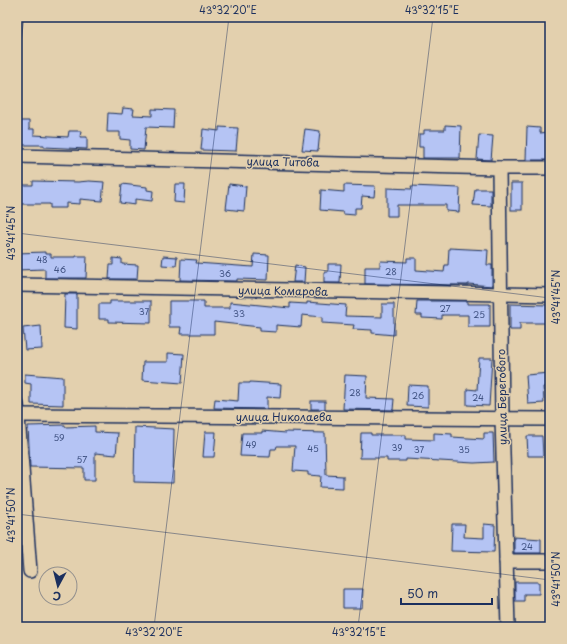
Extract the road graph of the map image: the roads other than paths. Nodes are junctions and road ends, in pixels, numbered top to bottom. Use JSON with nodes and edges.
{"nodes":[{"id":1,"x":17,"y":156,"type":"edge"},
{"id":2,"x":499,"y":168,"type":"junction"},
{"id":3,"x":550,"y":168,"type":"edge"},
{"id":4,"x":17,"y":285,"type":"edge"},
{"id":5,"x":500,"y":295,"type":"junction"},
{"id":6,"x":550,"y":295,"type":"edge"},
{"id":7,"x":17,"y":410,"type":"edge"},
{"id":8,"x":502,"y":418,"type":"junction"},
{"id":9,"x":550,"y":419,"type":"edge"},
{"id":10,"x":506,"y":561,"type":"junction"},
{"id":11,"x":550,"y":561,"type":"edge"},
{"id":12,"x":30,"y":571,"type":"dead end"},
{"id":13,"x":508,"y":627,"type":"edge"}],
"edges":[{"from":1,"to":2,"type":"street","name":"улица Титова"},
{"from":2,"to":3,"type":"street","name":"улица Титова"},
{"from":2,"to":5,"type":"street","name":"улица Берегового"},
{"from":4,"to":5,"type":"street","name":"улица Комарова"},
{"from":5,"to":6,"type":"street","name":"улица Комарова"},
{"from":5,"to":8,"type":"street","name":"улица Берегового"},
{"from":7,"to":8,"type":"street","name":"улица Николаева"},
{"from":7,"to":12,"type":"street"},
{"from":8,"to":9,"type":"street","name":"улица Николаева"},
{"from":8,"to":10,"type":"street","name":"улица Берегового"},
{"from":10,"to":11,"type":"street"},
{"from":10,"to":13,"type":"street","name":"улица Берегового"}]}
